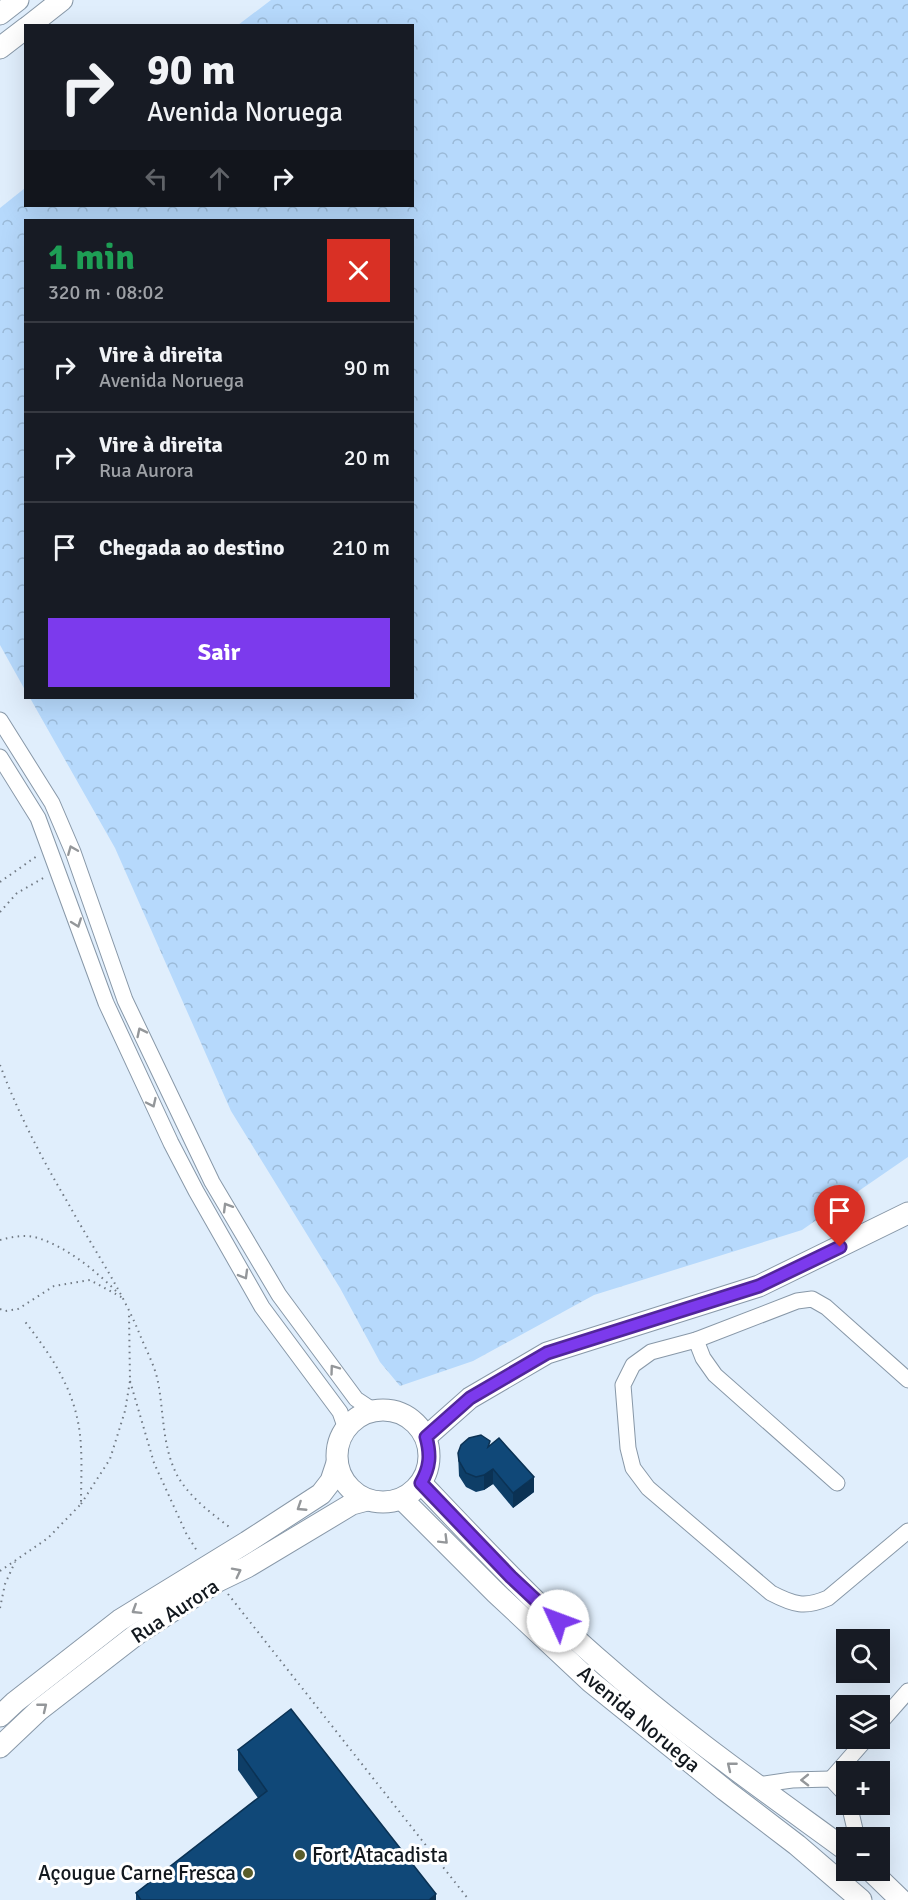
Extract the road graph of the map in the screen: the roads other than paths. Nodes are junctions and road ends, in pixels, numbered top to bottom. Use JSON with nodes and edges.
{"nodes":[{"id":1,"x":18,"y":0,"type":"edge"},
{"id":2,"x":62,"y":0,"type":"edge"},
{"id":3,"x":0,"y":14,"type":"edge"},
{"id":4,"x":32,"y":24,"type":"edge"},
{"id":5,"x":24,"y":30,"type":"edge"},
{"id":6,"x":0,"y":48,"type":"edge"},
{"id":7,"x":0,"y":720,"type":"edge"},
{"id":8,"x":0,"y":756,"type":"edge"},
{"id":9,"x":908,"y":1213,"type":"edge"},
{"id":10,"x":696,"y":1340,"type":"junction"},
{"id":11,"x":908,"y":1380,"type":"edge"},
{"id":12,"x":374,"y":1411,"type":"junction"},
{"id":13,"x":346,"y":1429,"type":"junction"},
{"id":14,"x":426,"y":1437,"type":"junction"},
{"id":15,"x":337,"y":1463,"type":"junction"},
{"id":16,"x":421,"y":1483,"type":"junction"},
{"id":17,"x":837,"y":1484,"type":"dead end"},
{"id":18,"x":402,"y":1499,"type":"junction"},
{"id":19,"x":367,"y":1500,"type":"junction"},
{"id":20,"x":908,"y":1531,"type":"edge"},
{"id":21,"x":212,"y":1574,"type":"junction"},
{"id":22,"x":603,"y":1690,"type":"junction"},
{"id":23,"x":908,"y":1691,"type":"edge"},
{"id":24,"x":890,"y":1711,"type":"edge"},
{"id":25,"x":0,"y":1716,"type":"edge"},
{"id":26,"x":691,"y":1734,"type":"junction"},
{"id":27,"x":0,"y":1747,"type":"edge"},
{"id":28,"x":857,"y":1749,"type":"edge"},
{"id":29,"x":831,"y":1779,"type":"junction"},
{"id":30,"x":836,"y":1784,"type":"edge"},
{"id":31,"x":757,"y":1785,"type":"junction"},
{"id":32,"x":746,"y":1806,"type":"junction"},
{"id":33,"x":836,"y":1843,"type":"edge"},
{"id":34,"x":836,"y":1858,"type":"edge"},
{"id":35,"x":881,"y":1881,"type":"edge"},
{"id":36,"x":861,"y":1900,"type":"edge"},
{"id":37,"x":901,"y":1900,"type":"edge"}],
"edges":[{"from":1,"to":3,"type":"street"},
{"from":2,"to":4,"type":"street"},
{"from":5,"to":6,"type":"street"},
{"from":12,"to":7,"type":"street","one_way":true},
{"from":8,"to":13,"type":"street","one_way":true},
{"from":9,"to":14,"type":"street"},
{"from":10,"to":11,"type":"street"},
{"from":10,"to":17,"type":"street"},
{"from":10,"to":20,"type":"street"},
{"from":12,"to":13,"type":"street"},
{"from":12,"to":14,"type":"street"},
{"from":13,"to":15,"type":"street"},
{"from":14,"to":16,"type":"street"},
{"from":15,"to":19,"type":"street"},
{"from":15,"to":21,"type":"street","name":"Rua Aurora","one_way":true},
{"from":16,"to":18,"type":"street"},
{"from":16,"to":26,"type":"street","name":"Avenida Noruega"},
{"from":18,"to":19,"type":"street"},
{"from":18,"to":22,"type":"street","name":"Avenida Noruega","one_way":true},
{"from":21,"to":19,"type":"street","name":"Rua Aurora","one_way":true},
{"from":21,"to":25,"type":"street","name":"Rua Aurora","one_way":true},
{"from":27,"to":21,"type":"street","name":"Rua Aurora","one_way":true},
{"from":22,"to":26,"type":"street"},
{"from":22,"to":32,"type":"street","name":"Avenida Noruega"},
{"from":23,"to":24,"type":"street"},
{"from":31,"to":26,"type":"street","name":"Avenida Noruega","one_way":true},
{"from":28,"to":29,"type":"street"},
{"from":29,"to":30,"type":"street"},
{"from":29,"to":31,"type":"street","one_way":true},
{"from":31,"to":33,"type":"street","name":"Avenida Noruega"},
{"from":32,"to":34,"type":"street"},
{"from":32,"to":36,"type":"street","name":"Avenida Noruega"},
{"from":35,"to":37,"type":"street"}]}
